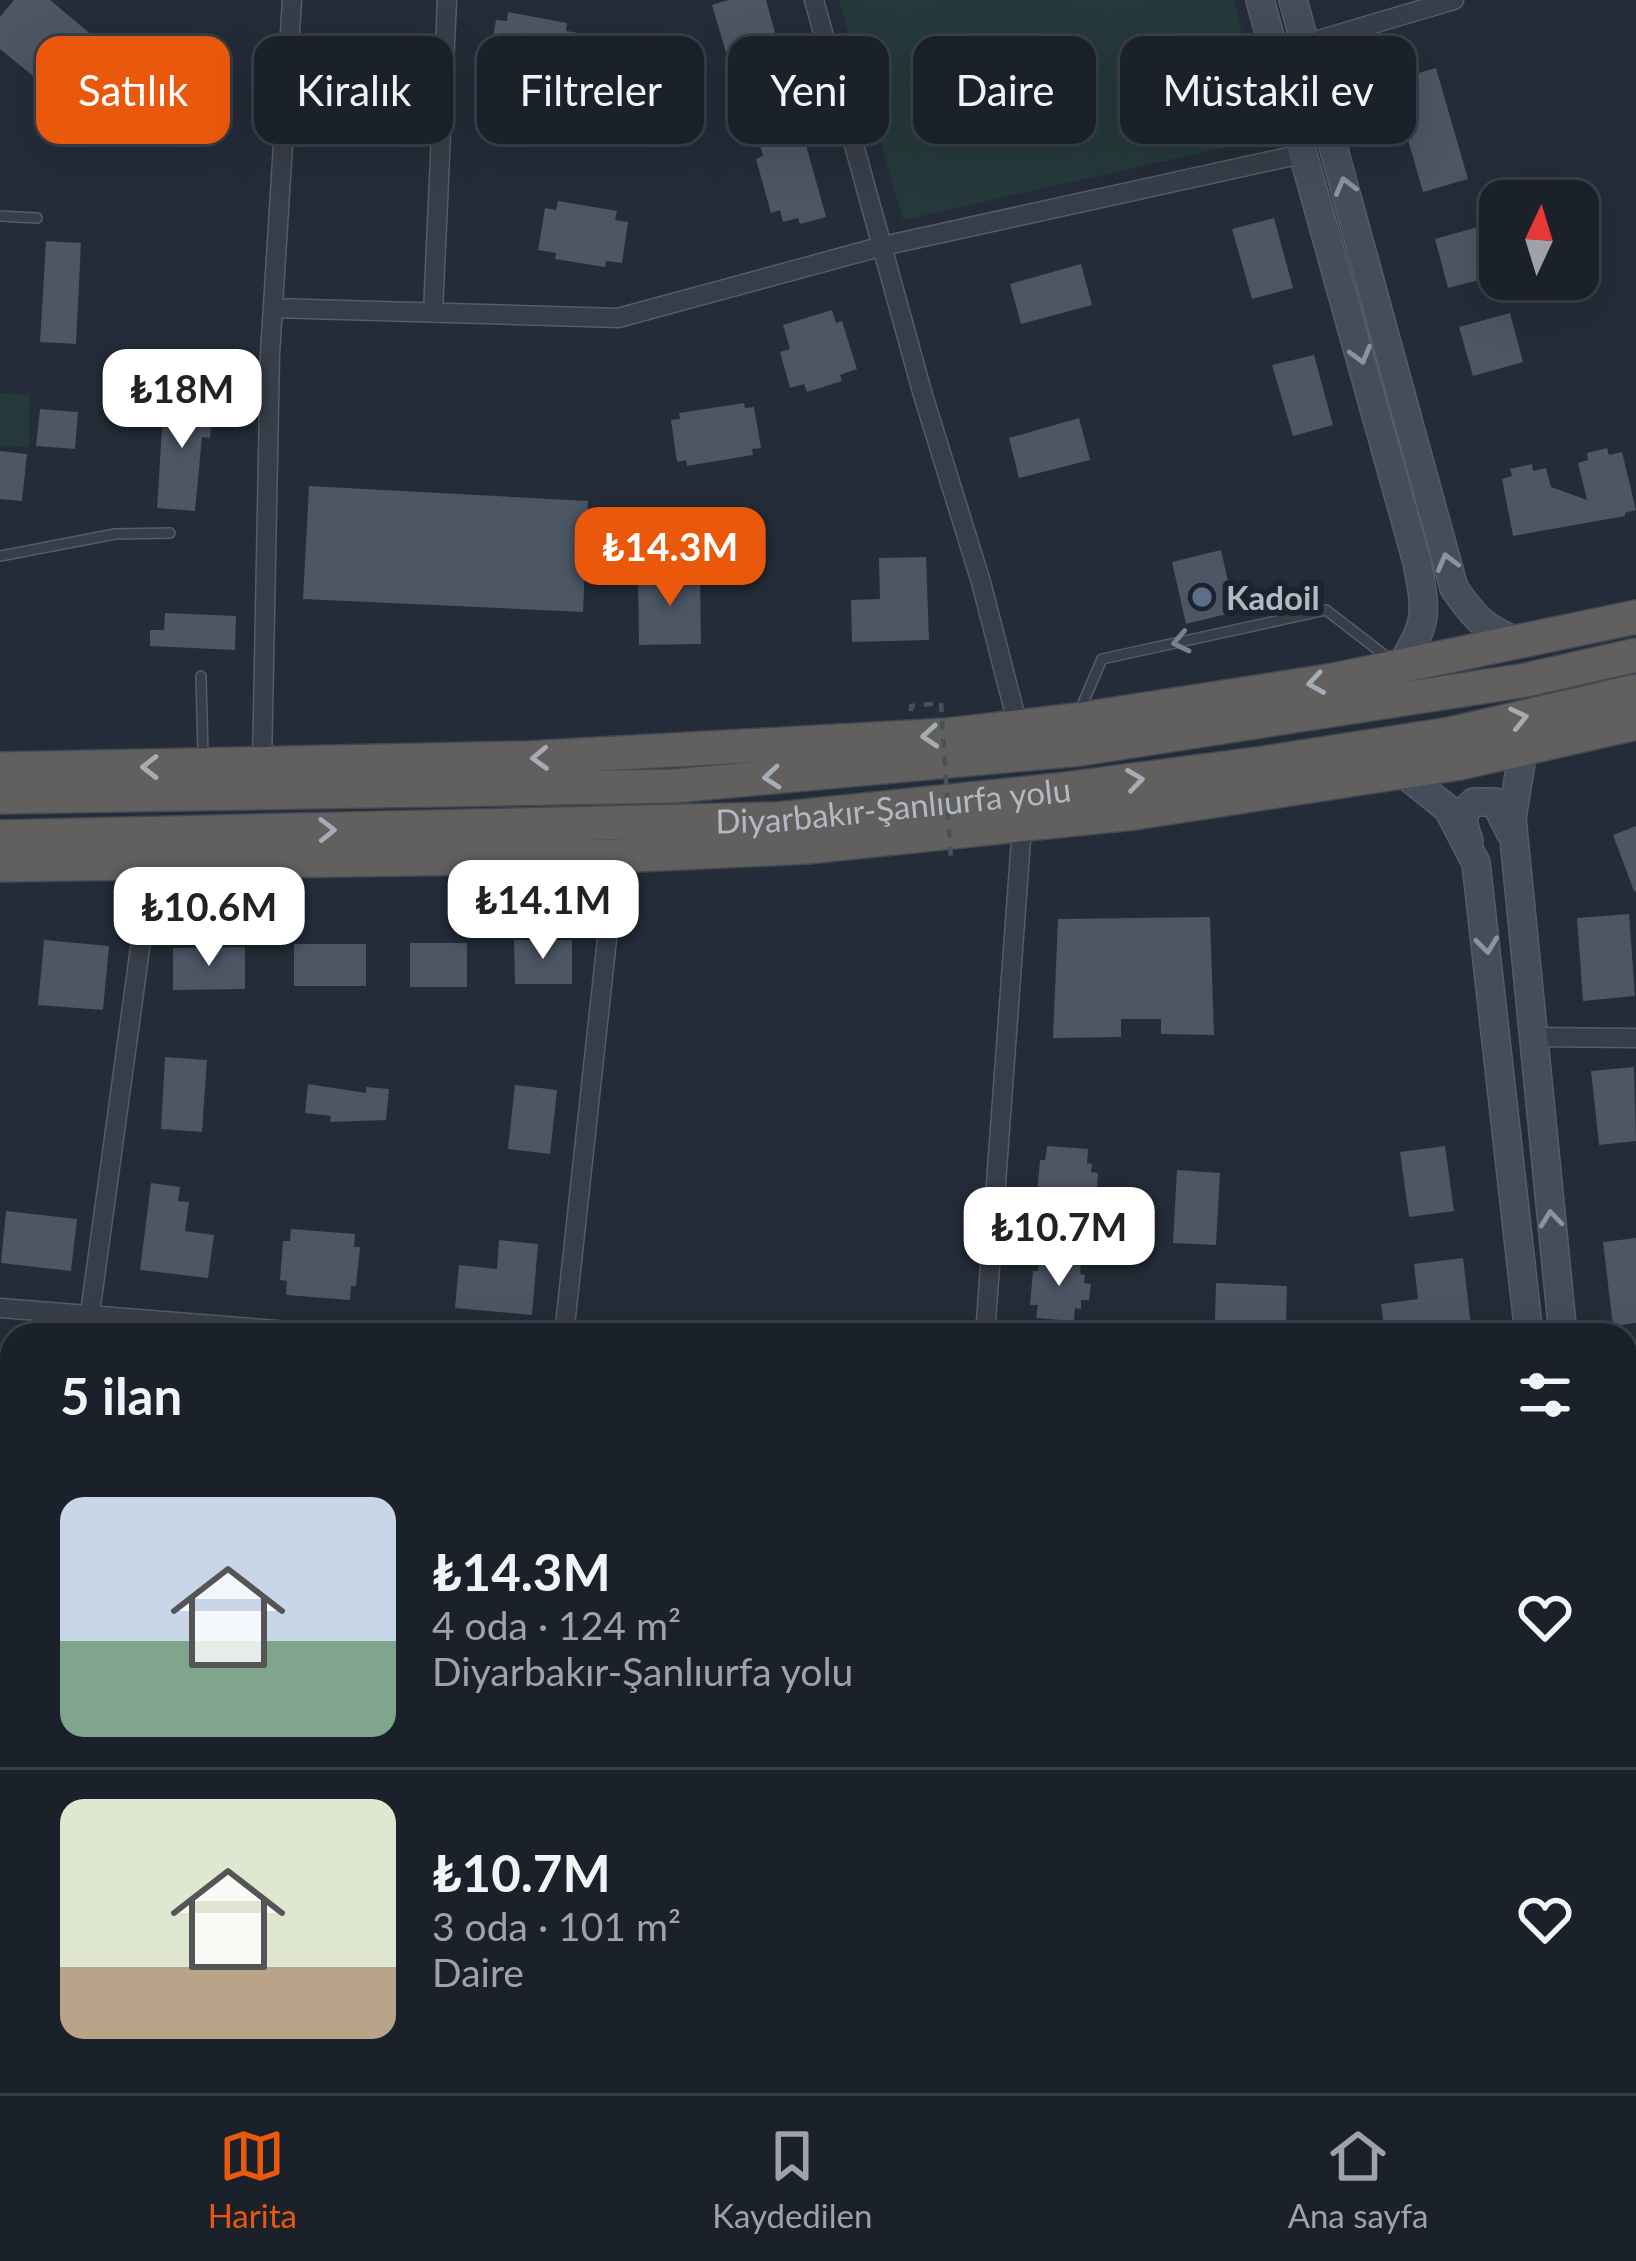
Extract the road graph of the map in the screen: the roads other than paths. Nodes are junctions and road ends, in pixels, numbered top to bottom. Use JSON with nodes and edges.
{"nodes":[{"id":1,"x":292,"y":0,"type":"edge"},
{"id":2,"x":447,"y":0,"type":"edge"},
{"id":3,"x":814,"y":0,"type":"edge"},
{"id":4,"x":1261,"y":0,"type":"edge"},
{"id":5,"x":1293,"y":0,"type":"edge"},
{"id":6,"x":1454,"y":0,"type":"edge"},
{"id":7,"x":1303,"y":36,"type":"edge"},
{"id":8,"x":1332,"y":36,"type":"edge"},
{"id":9,"x":1332,"y":144,"type":"edge"},
{"id":10,"x":1302,"y":154,"type":"junction"},
{"id":11,"x":0,"y":216,"type":"edge"},
{"id":12,"x":38,"y":218,"type":"dead end"},
{"id":13,"x":883,"y":246,"type":"junction"},
{"id":14,"x":273,"y":308,"type":"junction"},
{"id":15,"x":433,"y":313,"type":"junction"},
{"id":16,"x":170,"y":532,"type":"dead end"},
{"id":17,"x":0,"y":556,"type":"edge"},
{"id":18,"x":1636,"y":616,"type":"edge"},
{"id":19,"x":1521,"y":643,"type":"junction"},
{"id":20,"x":1636,"y":656,"type":"edge"},
{"id":21,"x":1400,"y":667,"type":"junction"},
{"id":22,"x":201,"y":676,"type":"dead end"},
{"id":23,"x":1636,"y":691,"type":"edge"},
{"id":24,"x":1076,"y":721,"type":"junction"},
{"id":25,"x":1636,"y":723,"type":"edge"},
{"id":26,"x":1018,"y":726,"type":"junction"},
{"id":27,"x":1523,"y":750,"type":"junction"},
{"id":28,"x":262,"y":765,"type":"junction"},
{"id":29,"x":204,"y":766,"type":"junction"},
{"id":30,"x":0,"y":769,"type":"edge"},
{"id":31,"x":1403,"y":773,"type":"junction"},
{"id":32,"x":0,"y":796,"type":"edge"},
{"id":33,"x":1022,"y":826,"type":"junction"},
{"id":34,"x":0,"y":837,"type":"edge"},
{"id":35,"x":1516,"y":847,"type":"junction"},
{"id":36,"x":616,"y":856,"type":"junction"},
{"id":37,"x":152,"y":861,"type":"junction"},
{"id":38,"x":1476,"y":863,"type":"junction"},
{"id":39,"x":0,"y":865,"type":"edge"},
{"id":40,"x":1533,"y":1037,"type":"junction"},
{"id":41,"x":1636,"y":1038,"type":"edge"},
{"id":42,"x":0,"y":1308,"type":"edge"},
{"id":43,"x":74,"y":1323,"type":"edge"},
{"id":44,"x":89,"y":1323,"type":"edge"},
{"id":45,"x":566,"y":1323,"type":"edge"},
{"id":46,"x":986,"y":1323,"type":"edge"},
{"id":47,"x":1528,"y":1323,"type":"edge"},
{"id":48,"x":1561,"y":1323,"type":"edge"}],
"edges":[{"from":1,"to":14,"type":"street"},
{"from":2,"to":15,"type":"street"},
{"from":3,"to":13,"type":"street"},
{"from":4,"to":10,"type":"main road"},
{"from":5,"to":7,"type":"main road"},
{"from":6,"to":8,"type":"street"},
{"from":19,"to":9,"type":"main road","one_way":true},
{"from":10,"to":13,"type":"street"},
{"from":10,"to":21,"type":"main road","one_way":true},
{"from":11,"to":12,"type":"lane"},
{"from":13,"to":15,"type":"street"},
{"from":13,"to":26,"type":"street"},
{"from":14,"to":15,"type":"street"},
{"from":14,"to":28,"type":"street"},
{"from":16,"to":17,"type":"lane"},
{"from":18,"to":19,"type":"highway"},
{"from":19,"to":21,"type":"highway"},
{"from":20,"to":32,"type":"highway","name":"Diyarbakır-Şanlıurfa yolu","one_way":true},
{"from":21,"to":24,"type":"highway","one_way":true},
{"from":21,"to":24,"type":"lane","one_way":true},
{"from":22,"to":29,"type":"lane"},
{"from":34,"to":23,"type":"highway","name":"Diyarbakır-Şanlıurfa yolu","one_way":true},
{"from":24,"to":26,"type":"highway"},
{"from":25,"to":27,"type":"highway"},
{"from":26,"to":28,"type":"highway","one_way":true},
{"from":27,"to":31,"type":"highway"},
{"from":27,"to":35,"type":"main road"},
{"from":28,"to":29,"type":"highway"},
{"from":29,"to":30,"type":"highway","one_way":true},
{"from":31,"to":33,"type":"highway"},
{"from":31,"to":38,"type":"main road"},
{"from":33,"to":36,"type":"highway"},
{"from":33,"to":46,"type":"street"},
{"from":35,"to":38,"type":"main road"},
{"from":35,"to":40,"type":"main road"},
{"from":36,"to":37,"type":"highway"},
{"from":36,"to":45,"type":"street"},
{"from":37,"to":39,"type":"highway"},
{"from":37,"to":44,"type":"street"},
{"from":38,"to":47,"type":"main road","one_way":true},
{"from":40,"to":41,"type":"street"},
{"from":48,"to":40,"type":"main road","one_way":true},
{"from":42,"to":43,"type":"street"}]}
